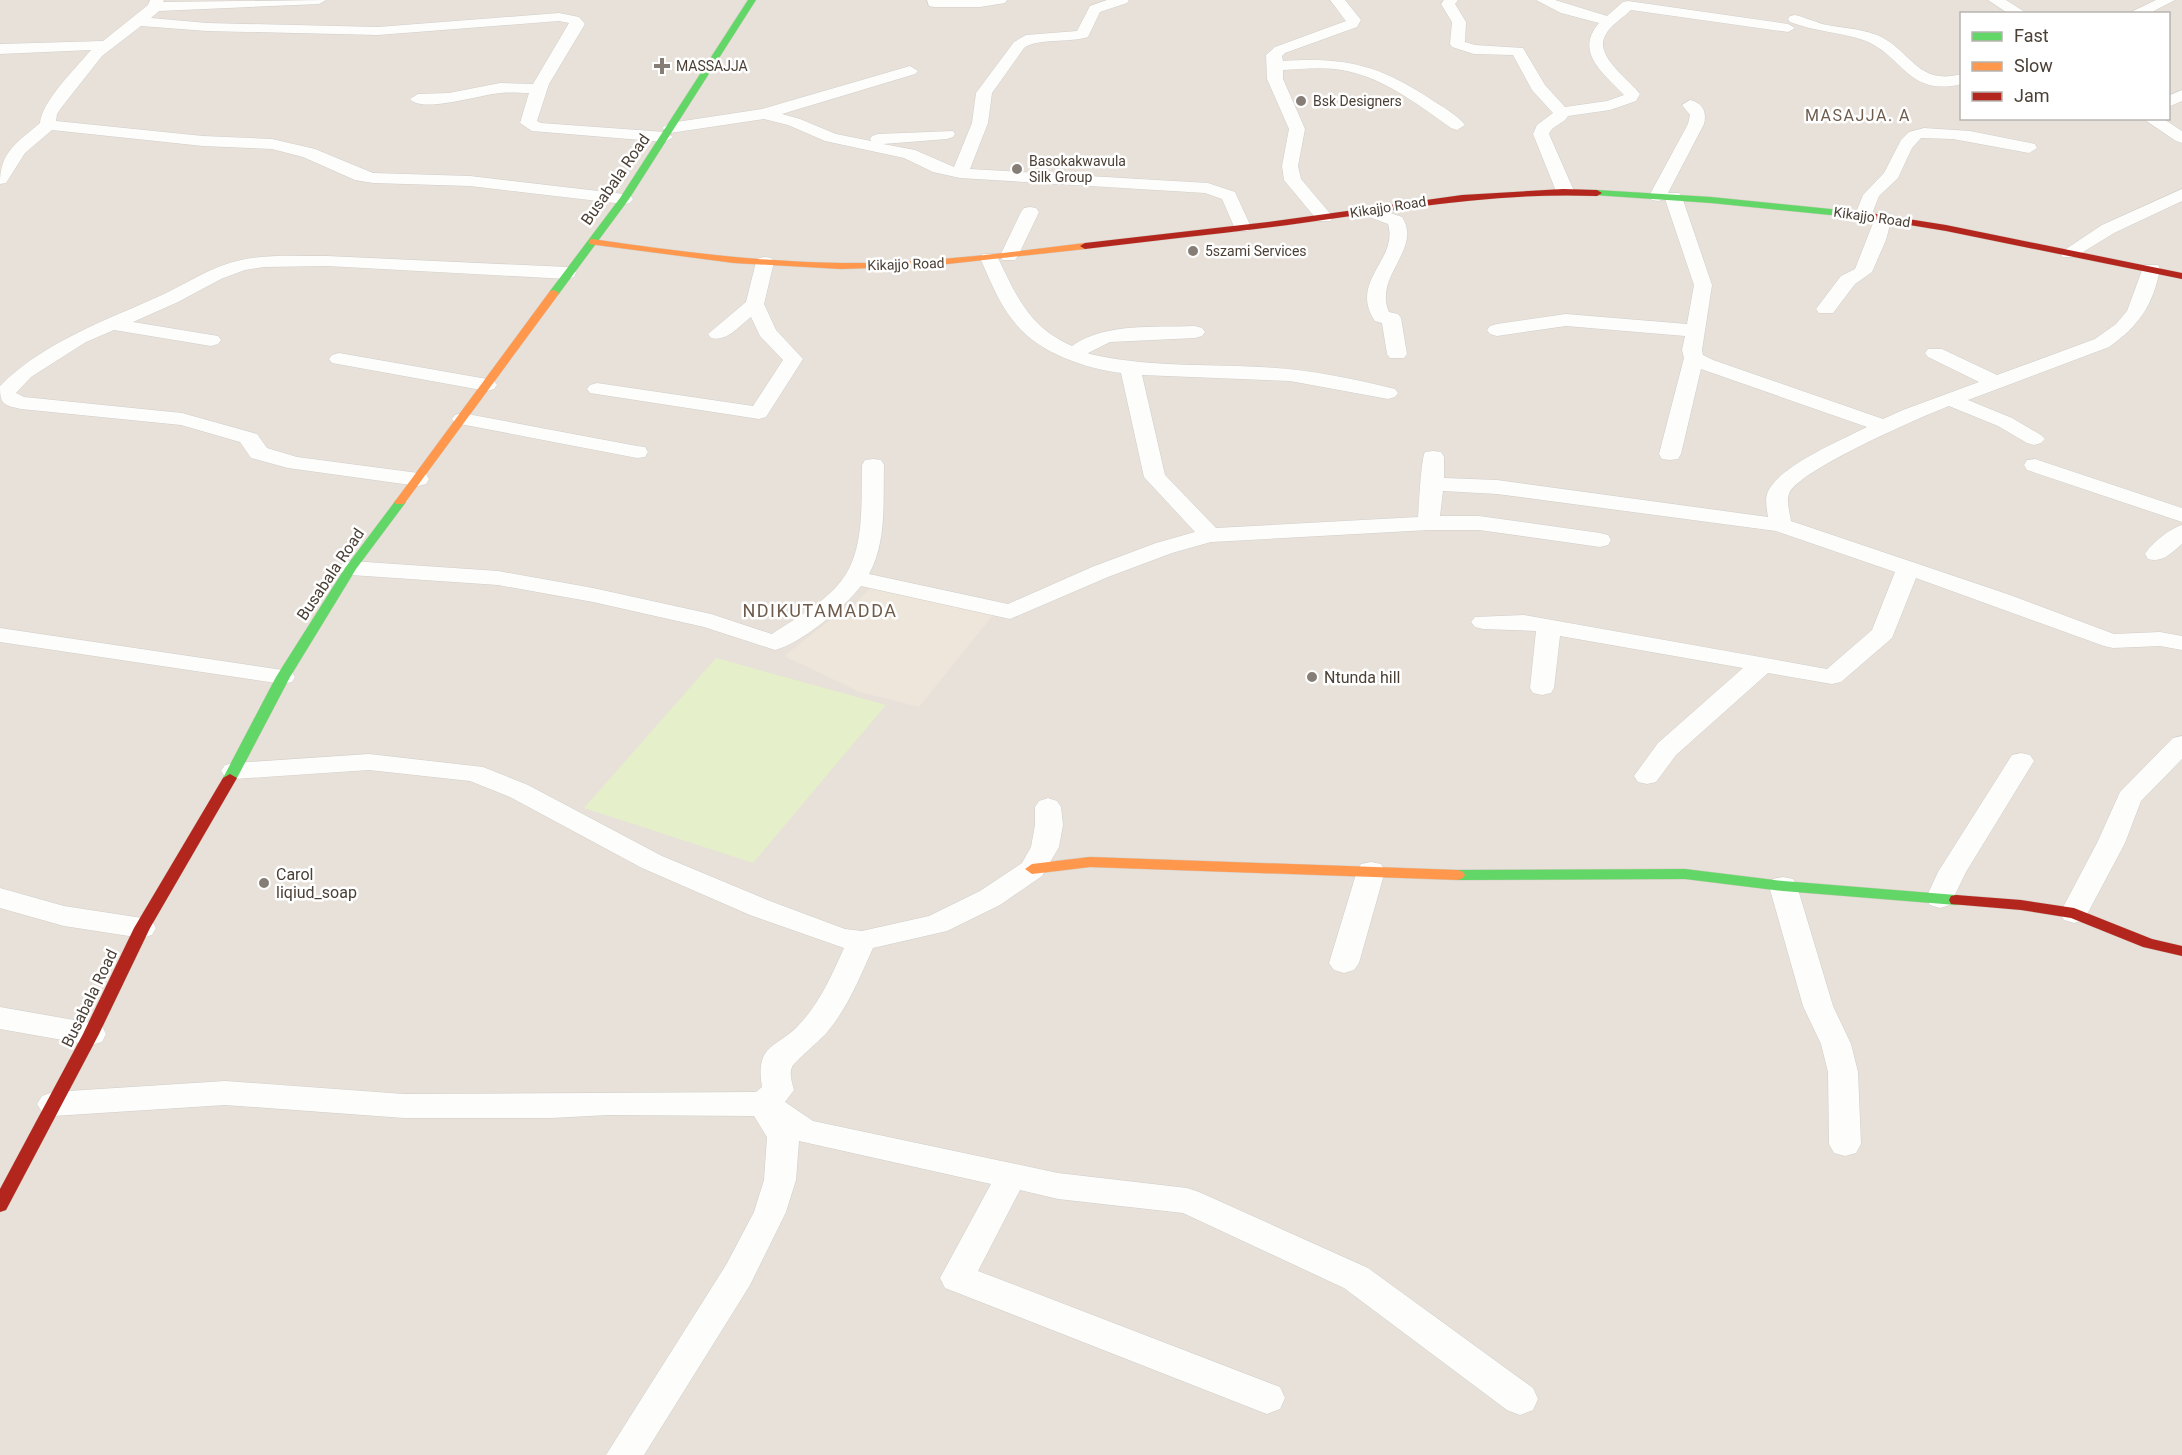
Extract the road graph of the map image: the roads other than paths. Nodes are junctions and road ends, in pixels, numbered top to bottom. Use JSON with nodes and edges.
{"nodes":[{"id":1,"x":319,"y":0,"type":"edge"},
{"id":2,"x":752,"y":0,"type":"edge"},
{"id":3,"x":934,"y":0,"type":"edge"},
{"id":4,"x":1000,"y":0,"type":"edge"},
{"id":5,"x":1122,"y":0,"type":"edge"},
{"id":6,"x":1337,"y":0,"type":"edge"},
{"id":7,"x":1451,"y":0,"type":"edge"},
{"id":8,"x":1543,"y":0,"type":"edge"},
{"id":9,"x":1995,"y":0,"type":"edge"},
{"id":10,"x":2168,"y":0,"type":"edge"},
{"id":11,"x":1628,"y":2,"type":"edge"},
{"id":12,"x":156,"y":4,"type":"edge"},
{"id":13,"x":2017,"y":12,"type":"edge"},
{"id":14,"x":2139,"y":12,"type":"edge"},
{"id":15,"x":138,"y":21,"type":"junction"},
{"id":16,"x":1611,"y":22,"type":"junction"},
{"id":17,"x":107,"y":45,"type":"junction"},
{"id":18,"x":0,"y":49,"type":"edge"},
{"id":19,"x":1276,"y":66,"type":"junction"},
{"id":20,"x":910,"y":71,"type":"dead end"},
{"id":21,"x":1960,"y":79,"type":"edge"},
{"id":22,"x":538,"y":89,"type":"junction"},
{"id":23,"x":418,"y":99,"type":"dead end"},
{"id":24,"x":1690,"y":105,"type":"dead end"},
{"id":25,"x":1561,"y":112,"type":"junction"},
{"id":26,"x":764,"y":114,"type":"junction"},
{"id":27,"x":2153,"y":120,"type":"edge"},
{"id":28,"x":48,"y":125,"type":"junction"},
{"id":29,"x":1457,"y":125,"type":"dead end"},
{"id":30,"x":667,"y":132,"type":"junction"},
{"id":31,"x":947,"y":134,"type":"dead end"},
{"id":32,"x":2182,"y":138,"type":"edge"},
{"id":33,"x":848,"y":142,"type":"junction"},
{"id":34,"x":2029,"y":148,"type":"dead end"},
{"id":35,"x":960,"y":173,"type":"junction"},
{"id":36,"x":0,"y":179,"type":"edge"},
{"id":37,"x":1565,"y":191,"type":"junction"},
{"id":38,"x":2182,"y":194,"type":"edge"},
{"id":39,"x":1666,"y":197,"type":"junction"},
{"id":40,"x":624,"y":199,"type":"junction"},
{"id":41,"x":1370,"y":211,"type":"junction"},
{"id":42,"x":1030,"y":212,"type":"dead end"},
{"id":43,"x":1864,"y":214,"type":"junction"},
{"id":44,"x":1324,"y":217,"type":"junction"},
{"id":45,"x":1883,"y":217,"type":"junction"},
{"id":46,"x":1242,"y":227,"type":"junction"},
{"id":47,"x":592,"y":242,"type":"junction"},
{"id":48,"x":2068,"y":253,"type":"junction"},
{"id":49,"x":999,"y":257,"type":"junction"},
{"id":50,"x":765,"y":262,"type":"junction"},
{"id":51,"x":2151,"y":269,"type":"junction"},
{"id":52,"x":567,"y":273,"type":"junction"},
{"id":53,"x":2182,"y":276,"type":"edge"},
{"id":54,"x":755,"y":304,"type":"junction"},
{"id":55,"x":1826,"y":309,"type":"dead end"},
{"id":56,"x":112,"y":324,"type":"junction"},
{"id":57,"x":1497,"y":330,"type":"dead end"},
{"id":58,"x":1695,"y":331,"type":"junction"},
{"id":59,"x":1195,"y":332,"type":"dead end"},
{"id":60,"x":718,"y":334,"type":"dead end"},
{"id":61,"x":211,"y":340,"type":"dead end"},
{"id":62,"x":1074,"y":353,"type":"junction"},
{"id":63,"x":1935,"y":353,"type":"dead end"},
{"id":64,"x":1398,"y":354,"type":"dead end"},
{"id":65,"x":339,"y":358,"type":"dead end"},
{"id":66,"x":1694,"y":358,"type":"junction"},
{"id":67,"x":1130,"y":367,"type":"junction"},
{"id":68,"x":1995,"y":382,"type":"junction"},
{"id":69,"x":487,"y":385,"type":"junction"},
{"id":70,"x":597,"y":389,"type":"dead end"},
{"id":71,"x":1388,"y":393,"type":"dead end"},
{"id":72,"x":1949,"y":399,"type":"junction"},
{"id":73,"x":462,"y":418,"type":"junction"},
{"id":74,"x":1883,"y":426,"type":"junction"},
{"id":75,"x":2034,"y":439,"type":"dead end"},
{"id":76,"x":637,"y":452,"type":"dead end"},
{"id":77,"x":1670,"y":454,"type":"dead end"},
{"id":78,"x":1433,"y":457,"type":"dead end"},
{"id":79,"x":873,"y":465,"type":"dead end"},
{"id":80,"x":2035,"y":465,"type":"dead end"},
{"id":81,"x":418,"y":479,"type":"junction"},
{"id":82,"x":1433,"y":484,"type":"junction"},
{"id":83,"x":2182,"y":515,"type":"edge"},
{"id":84,"x":1428,"y":523,"type":"junction"},
{"id":85,"x":1780,"y":525,"type":"junction"},
{"id":86,"x":2182,"y":532,"type":"edge"},
{"id":87,"x":1210,"y":535,"type":"junction"},
{"id":88,"x":1599,"y":540,"type":"dead end"},
{"id":89,"x":2156,"y":554,"type":"dead end"},
{"id":90,"x":351,"y":568,"type":"junction"},
{"id":91,"x":1908,"y":568,"type":"junction"},
{"id":92,"x":856,"y":578,"type":"junction"},
{"id":93,"x":1484,"y":622,"type":"dead end"},
{"id":94,"x":1549,"y":627,"type":"junction"},
{"id":95,"x":0,"y":635,"type":"edge"},
{"id":96,"x":2182,"y":643,"type":"edge"},
{"id":97,"x":1763,"y":664,"type":"junction"},
{"id":98,"x":283,"y":677,"type":"junction"},
{"id":99,"x":1542,"y":688,"type":"dead end"},
{"id":100,"x":2182,"y":744,"type":"edge"},
{"id":101,"x":2021,"y":761,"type":"dead end"},
{"id":102,"x":234,"y":771,"type":"junction"},
{"id":103,"x":1647,"y":776,"type":"dead end"},
{"id":104,"x":1048,"y":807,"type":"dead end"},
{"id":105,"x":1032,"y":869,"type":"junction"},
{"id":106,"x":1371,"y":871,"type":"junction"},
{"id":107,"x":1784,"y":886,"type":"junction"},
{"id":108,"x":0,"y":898,"type":"edge"},
{"id":109,"x":1940,"y":898,"type":"junction"},
{"id":110,"x":2074,"y":912,"type":"junction"},
{"id":111,"x":142,"y":928,"type":"junction"},
{"id":112,"x":862,"y":941,"type":"junction"},
{"id":113,"x":2182,"y":951,"type":"edge"},
{"id":114,"x":1344,"y":963,"type":"dead end"},
{"id":115,"x":0,"y":1018,"type":"edge"},
{"id":116,"x":91,"y":1034,"type":"junction"},
{"id":117,"x":53,"y":1104,"type":"junction"},
{"id":118,"x":764,"y":1104,"type":"junction"},
{"id":119,"x":1845,"y":1144,"type":"dead end"},
{"id":120,"x":1012,"y":1175,"type":"junction"},
{"id":121,"x":0,"y":1205,"type":"edge"},
{"id":122,"x":1267,"y":1398,"type":"dead end"},
{"id":123,"x":1520,"y":1399,"type":"dead end"},
{"id":124,"x":624,"y":1455,"type":"edge"}],
"edges":[{"from":1,"to":12,"type":"street"},
{"from":2,"to":30,"type":"street","name":"Busabala Road"},
{"from":3,"to":4,"type":"street"},
{"from":5,"to":35,"type":"street"},
{"from":6,"to":19,"type":"street"},
{"from":7,"to":25,"type":"street"},
{"from":8,"to":16,"type":"street"},
{"from":9,"to":13,"type":"street"},
{"from":10,"to":14,"type":"street"},
{"from":11,"to":16,"type":"street"},
{"from":11,"to":21,"type":"street"},
{"from":12,"to":15,"type":"street"},
{"from":15,"to":17,"type":"street"},
{"from":15,"to":22,"type":"street"},
{"from":16,"to":25,"type":"street"},
{"from":17,"to":18,"type":"street"},
{"from":17,"to":28,"type":"street"},
{"from":19,"to":29,"type":"street"},
{"from":19,"to":44,"type":"street"},
{"from":20,"to":26,"type":"street"},
{"from":22,"to":23,"type":"street"},
{"from":22,"to":30,"type":"street"},
{"from":24,"to":39,"type":"street"},
{"from":25,"to":37,"type":"street"},
{"from":26,"to":30,"type":"street"},
{"from":26,"to":33,"type":"street"},
{"from":27,"to":32,"type":"street"},
{"from":28,"to":36,"type":"street"},
{"from":28,"to":40,"type":"street"},
{"from":30,"to":40,"type":"street","name":"Busabala Road"},
{"from":31,"to":33,"type":"street"},
{"from":33,"to":35,"type":"street"},
{"from":34,"to":43,"type":"street"},
{"from":35,"to":46,"type":"street"},
{"from":37,"to":39,"type":"street","name":"Kikajjo Road"},
{"from":37,"to":41,"type":"street","name":"Kikajjo Road"},
{"from":38,"to":48,"type":"street"},
{"from":39,"to":43,"type":"street","name":"Kikajjo Road"},
{"from":39,"to":58,"type":"street"},
{"from":40,"to":47,"type":"street","name":"Busabala Road"},
{"from":41,"to":44,"type":"street","name":"Kikajjo Road"},
{"from":41,"to":64,"type":"street"},
{"from":42,"to":49,"type":"street"},
{"from":43,"to":45,"type":"street","name":"Kikajjo Road"},
{"from":44,"to":46,"type":"street","name":"Kikajjo Road"},
{"from":45,"to":48,"type":"street","name":"Kikajjo Road"},
{"from":45,"to":55,"type":"street"},
{"from":46,"to":49,"type":"street","name":"Kikajjo Road"},
{"from":47,"to":50,"type":"street","name":"Kikajjo Road"},
{"from":47,"to":52,"type":"street","name":"Busabala Road"},
{"from":48,"to":51,"type":"street","name":"Kikajjo Road"},
{"from":49,"to":50,"type":"street","name":"Kikajjo Road"},
{"from":49,"to":62,"type":"street"},
{"from":50,"to":54,"type":"street"},
{"from":51,"to":53,"type":"street","name":"Kikajjo Road"},
{"from":51,"to":68,"type":"street"},
{"from":52,"to":56,"type":"street"},
{"from":52,"to":69,"type":"street","name":"Busabala Road"},
{"from":54,"to":60,"type":"street"},
{"from":54,"to":70,"type":"street"},
{"from":56,"to":61,"type":"street"},
{"from":56,"to":81,"type":"street"},
{"from":57,"to":58,"type":"street"},
{"from":58,"to":66,"type":"street"},
{"from":59,"to":62,"type":"street"},
{"from":62,"to":67,"type":"street"},
{"from":63,"to":68,"type":"street"},
{"from":65,"to":69,"type":"street"},
{"from":66,"to":74,"type":"street"},
{"from":66,"to":77,"type":"street"},
{"from":67,"to":71,"type":"street"},
{"from":67,"to":87,"type":"street"},
{"from":68,"to":72,"type":"street"},
{"from":69,"to":73,"type":"street","name":"Busabala Road"},
{"from":72,"to":74,"type":"street"},
{"from":72,"to":75,"type":"street"},
{"from":73,"to":76,"type":"street"},
{"from":73,"to":81,"type":"street","name":"Busabala Road"},
{"from":74,"to":85,"type":"street"},
{"from":78,"to":82,"type":"street"},
{"from":79,"to":92,"type":"street"},
{"from":80,"to":83,"type":"street"},
{"from":81,"to":90,"type":"street","name":"Busabala Road"},
{"from":82,"to":84,"type":"street"},
{"from":82,"to":85,"type":"street"},
{"from":84,"to":87,"type":"street"},
{"from":84,"to":88,"type":"street"},
{"from":85,"to":91,"type":"street"},
{"from":86,"to":89,"type":"street"},
{"from":87,"to":92,"type":"street"},
{"from":90,"to":92,"type":"street"},
{"from":90,"to":98,"type":"street","name":"Busabala Road"},
{"from":91,"to":96,"type":"street"},
{"from":91,"to":97,"type":"street"},
{"from":93,"to":94,"type":"street"},
{"from":94,"to":97,"type":"street"},
{"from":94,"to":99,"type":"street"},
{"from":95,"to":98,"type":"street"},
{"from":97,"to":103,"type":"street"},
{"from":98,"to":102,"type":"street","name":"Busabala Road"},
{"from":100,"to":110,"type":"street"},
{"from":101,"to":109,"type":"street"},
{"from":102,"to":111,"type":"street","name":"Busabala Road"},
{"from":102,"to":112,"type":"street"},
{"from":104,"to":105,"type":"street"},
{"from":105,"to":106,"type":"street"},
{"from":105,"to":112,"type":"street"},
{"from":106,"to":107,"type":"street"},
{"from":106,"to":114,"type":"street"},
{"from":107,"to":109,"type":"street"},
{"from":107,"to":119,"type":"street"},
{"from":108,"to":111,"type":"street"},
{"from":109,"to":110,"type":"street"},
{"from":110,"to":113,"type":"street"},
{"from":111,"to":116,"type":"street","name":"Busabala Road"},
{"from":112,"to":118,"type":"street"},
{"from":115,"to":116,"type":"street"},
{"from":116,"to":117,"type":"street","name":"Busabala Road"},
{"from":117,"to":118,"type":"street"},
{"from":117,"to":121,"type":"street","name":"Busabala Road"},
{"from":118,"to":120,"type":"street"},
{"from":118,"to":124,"type":"street"},
{"from":120,"to":122,"type":"street"},
{"from":120,"to":123,"type":"street"}]}
